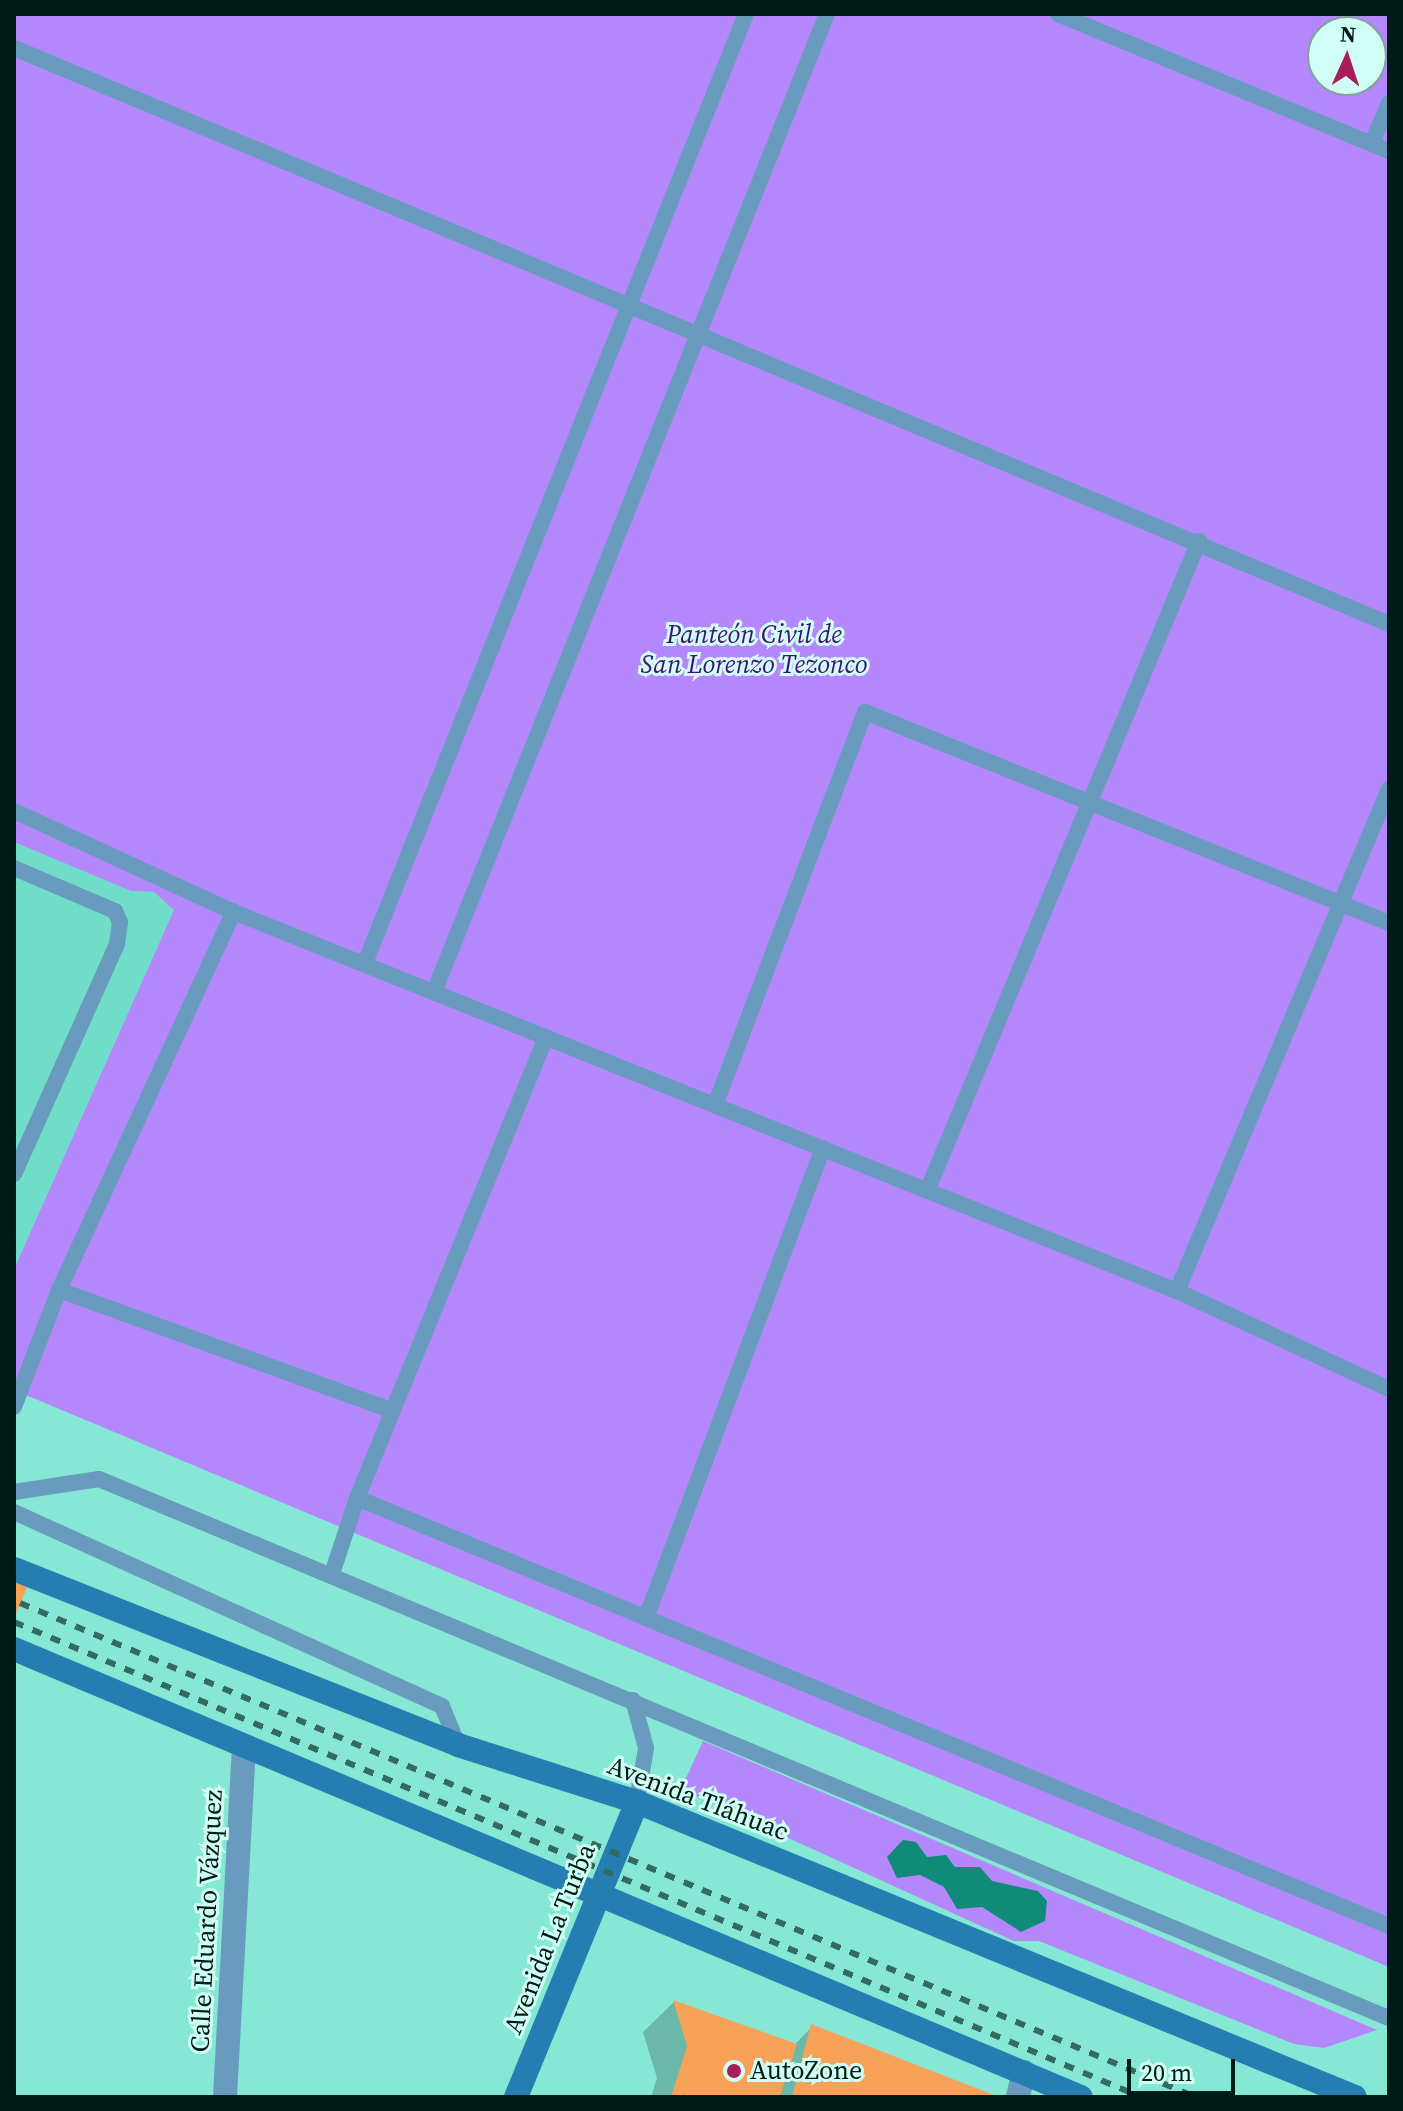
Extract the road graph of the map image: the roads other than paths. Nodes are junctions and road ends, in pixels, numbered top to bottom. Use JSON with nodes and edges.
{"nodes":[{"id":1,"x":746,"y":14,"type":"edge"},
{"id":2,"x":827,"y":14,"type":"edge"},
{"id":3,"x":1058,"y":14,"type":"edge"},
{"id":4,"x":14,"y":48,"type":"edge"},
{"id":5,"x":1389,"y":103,"type":"edge"},
{"id":6,"x":1372,"y":143,"type":"junction"},
{"id":7,"x":1389,"y":151,"type":"edge"},
{"id":8,"x":628,"y":306,"type":"junction"},
{"id":9,"x":694,"y":337,"type":"junction"},
{"id":10,"x":1199,"y":541,"type":"junction"},
{"id":11,"x":1389,"y":624,"type":"edge"},
{"id":12,"x":1389,"y":789,"type":"edge"},
{"id":13,"x":1091,"y":800,"type":"junction"},
{"id":14,"x":14,"y":811,"type":"edge"},
{"id":15,"x":14,"y":868,"type":"edge"},
{"id":16,"x":1340,"y":903,"type":"junction"},
{"id":17,"x":234,"y":912,"type":"junction"},
{"id":18,"x":1389,"y":923,"type":"edge"},
{"id":19,"x":365,"y":963,"type":"junction"},
{"id":20,"x":434,"y":992,"type":"junction"},
{"id":21,"x":546,"y":1037,"type":"junction"},
{"id":22,"x":715,"y":1105,"type":"junction"},
{"id":23,"x":823,"y":1148,"type":"junction"},
{"id":24,"x":14,"y":1174,"type":"edge"},
{"id":25,"x":927,"y":1191,"type":"junction"},
{"id":26,"x":59,"y":1290,"type":"junction"},
{"id":27,"x":1177,"y":1291,"type":"junction"},
{"id":28,"x":1389,"y":1389,"type":"edge"},
{"id":29,"x":14,"y":1407,"type":"edge"},
{"id":30,"x":388,"y":1409,"type":"junction"},
{"id":31,"x":14,"y":1492,"type":"edge"},
{"id":32,"x":357,"y":1498,"type":"junction"},
{"id":33,"x":14,"y":1512,"type":"edge"},
{"id":34,"x":14,"y":1569,"type":"edge"},
{"id":35,"x":332,"y":1574,"type":"junction"},
{"id":36,"x":646,"y":1618,"type":"junction"},
{"id":37,"x":14,"y":1649,"type":"edge"},
{"id":38,"x":633,"y":1700,"type":"junction"},
{"id":39,"x":458,"y":1745,"type":"junction"},
{"id":40,"x":244,"y":1748,"type":"junction"},
{"id":41,"x":637,"y":1802,"type":"junction"},
{"id":42,"x":597,"y":1894,"type":"junction"},
{"id":43,"x":1389,"y":1926,"type":"edge"},
{"id":44,"x":1389,"y":2018,"type":"edge"},
{"id":45,"x":1024,"y":2072,"type":"junction"},
{"id":46,"x":225,"y":2097,"type":"edge"},
{"id":47,"x":516,"y":2097,"type":"edge"},
{"id":48,"x":1018,"y":2097,"type":"edge"},
{"id":49,"x":1081,"y":2097,"type":"edge"},
{"id":50,"x":1355,"y":2097,"type":"edge"}],
"edges":[{"from":1,"to":8,"type":"lane"},
{"from":2,"to":9,"type":"lane"},
{"from":3,"to":6,"type":"lane"},
{"from":4,"to":8,"type":"lane"},
{"from":5,"to":6,"type":"lane"},
{"from":6,"to":7,"type":"lane"},
{"from":8,"to":9,"type":"lane"},
{"from":8,"to":19,"type":"lane"},
{"from":9,"to":10,"type":"lane"},
{"from":9,"to":20,"type":"lane"},
{"from":10,"to":11,"type":"lane"},
{"from":10,"to":13,"type":"lane"},
{"from":12,"to":16,"type":"lane"},
{"from":13,"to":16,"type":"lane"},
{"from":13,"to":22,"type":"lane"},
{"from":13,"to":25,"type":"lane"},
{"from":14,"to":17,"type":"lane"},
{"from":15,"to":24,"type":"lane"},
{"from":16,"to":18,"type":"lane"},
{"from":16,"to":27,"type":"lane"},
{"from":17,"to":19,"type":"lane"},
{"from":17,"to":26,"type":"lane"},
{"from":19,"to":20,"type":"lane"},
{"from":20,"to":21,"type":"lane"},
{"from":21,"to":22,"type":"lane"},
{"from":21,"to":30,"type":"lane"},
{"from":22,"to":23,"type":"lane"},
{"from":23,"to":25,"type":"lane"},
{"from":23,"to":36,"type":"lane"},
{"from":25,"to":27,"type":"lane"},
{"from":26,"to":29,"type":"lane"},
{"from":26,"to":30,"type":"lane"},
{"from":27,"to":28,"type":"lane"},
{"from":30,"to":32,"type":"lane"},
{"from":31,"to":35,"type":"lane"},
{"from":32,"to":35,"type":"lane"},
{"from":32,"to":36,"type":"lane"},
{"from":33,"to":39,"type":"lane"},
{"from":34,"to":39,"type":"main road","name":"Avenida Tláhuac"},
{"from":35,"to":38,"type":"lane"},
{"from":36,"to":43,"type":"lane"},
{"from":37,"to":40,"type":"main road"},
{"from":38,"to":41,"type":"lane"},
{"from":38,"to":44,"type":"lane"},
{"from":39,"to":41,"type":"main road","name":"Avenida Tláhuac"},
{"from":40,"to":42,"type":"main road"},
{"from":40,"to":46,"type":"street","name":"Calle Eduardo Vázquez"},
{"from":41,"to":42,"type":"main road","name":"Avenida La Turba"},
{"from":41,"to":50,"type":"main road","name":"Avenida Tláhuac"},
{"from":42,"to":45,"type":"main road"},
{"from":42,"to":47,"type":"main road","name":"Avenida La Turba"},
{"from":45,"to":48,"type":"street"},
{"from":45,"to":49,"type":"main road"}]}
